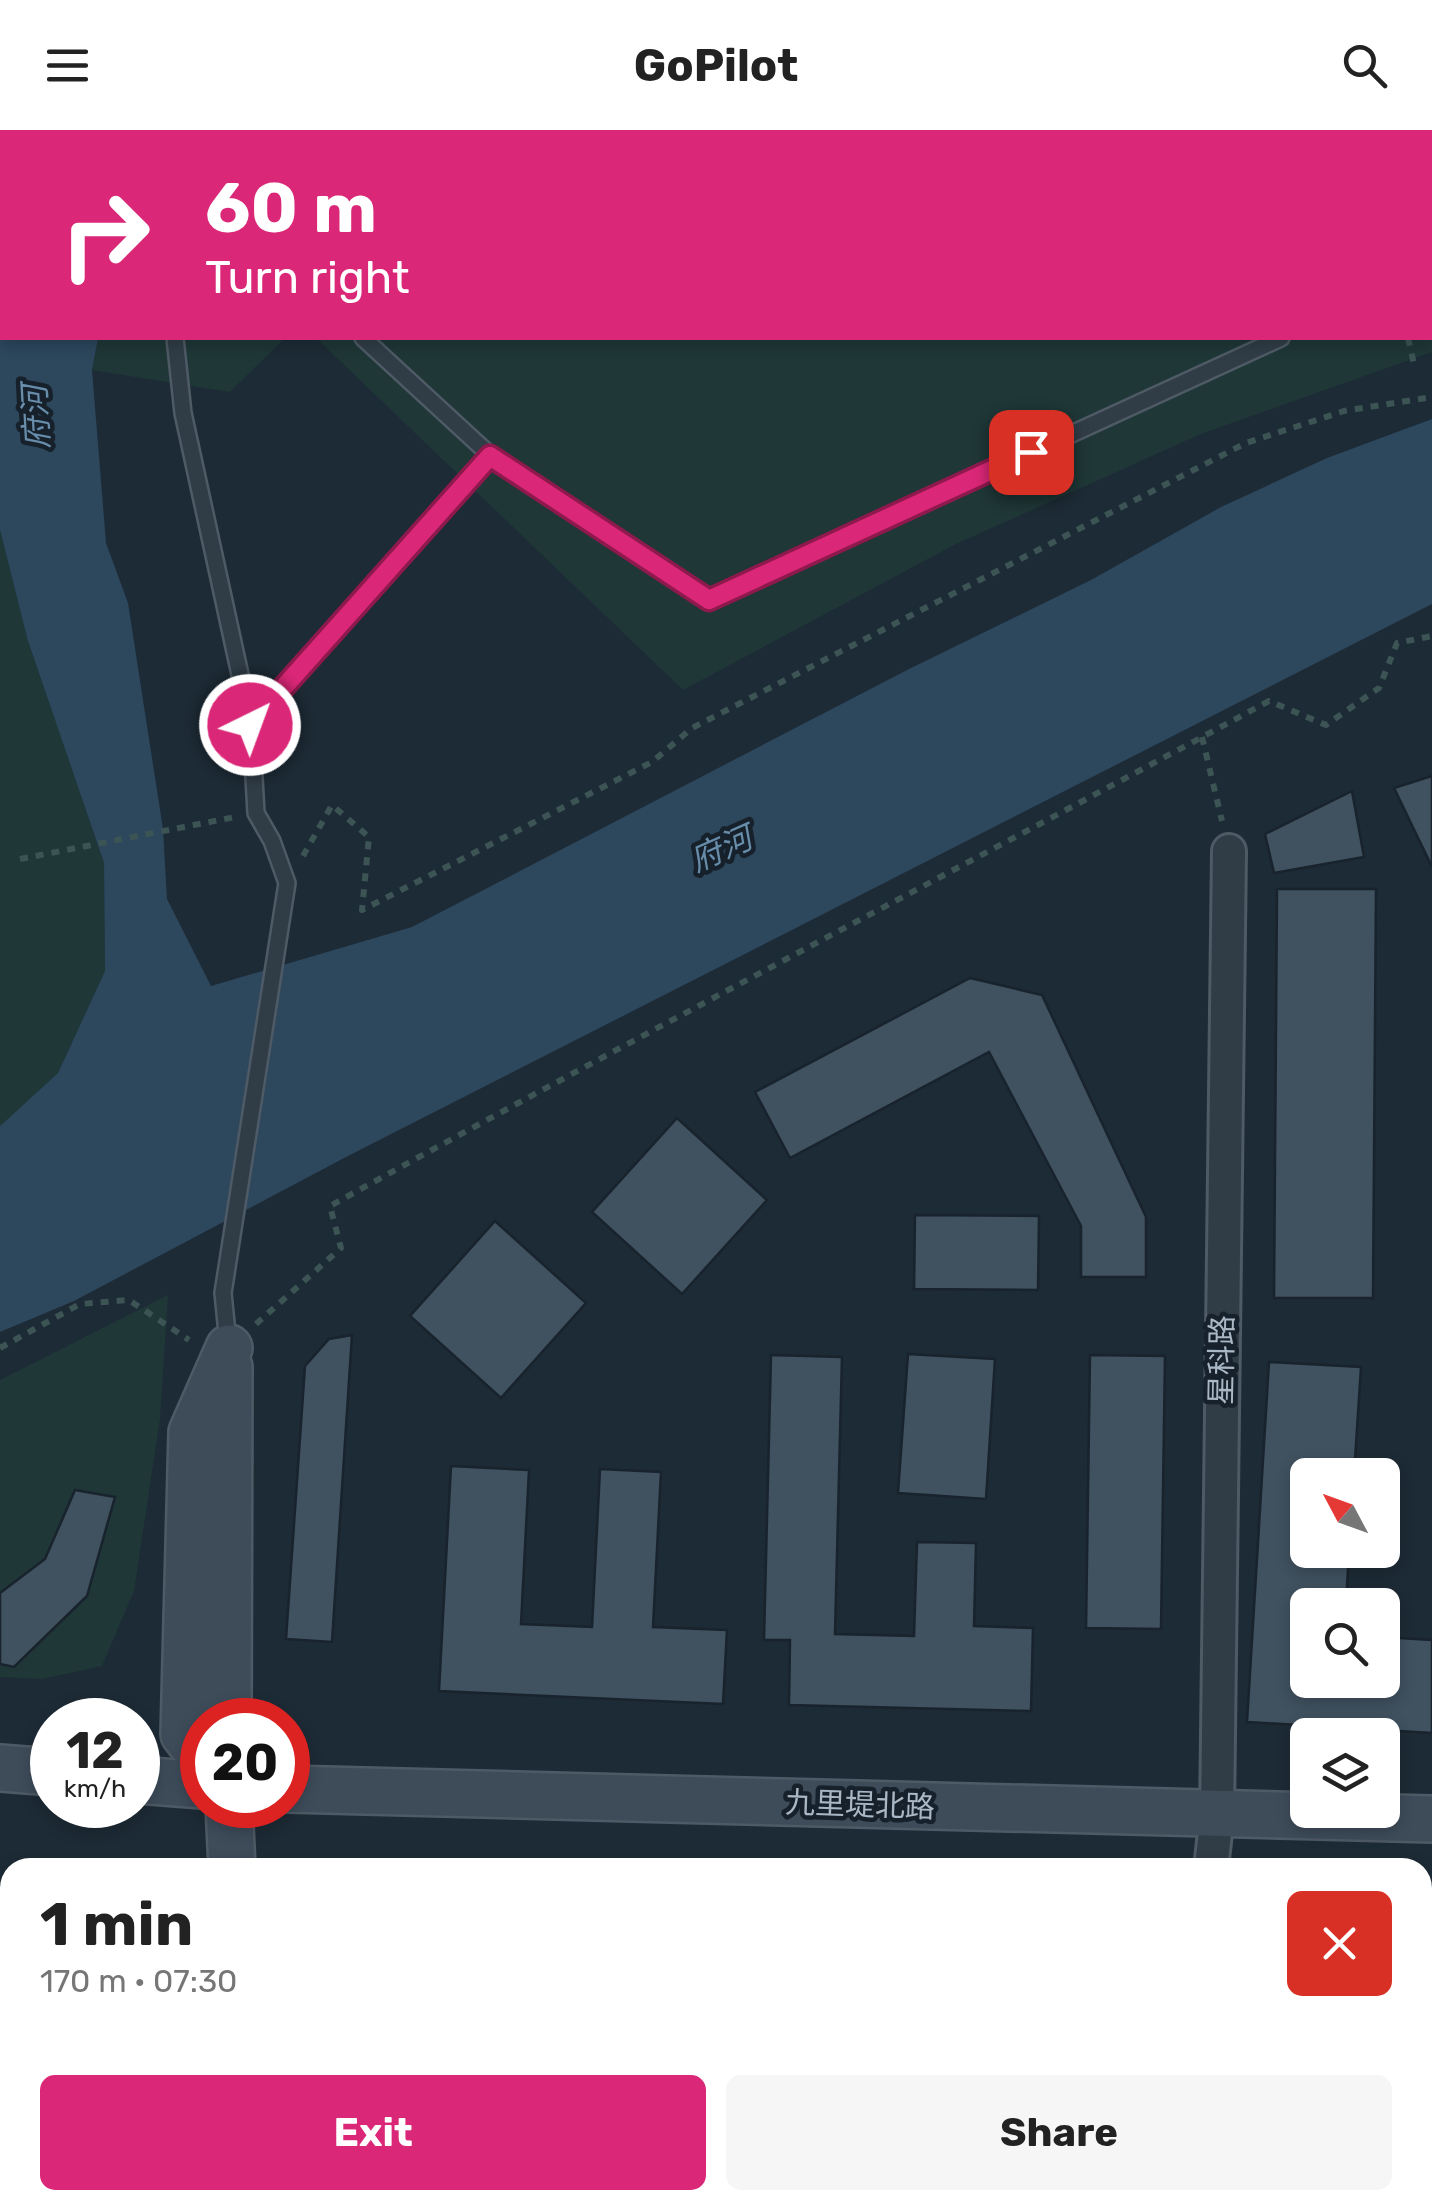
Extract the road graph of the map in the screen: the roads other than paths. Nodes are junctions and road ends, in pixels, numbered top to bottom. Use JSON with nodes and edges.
{"nodes":[{"id":1,"x":175,"y":340,"type":"edge"},
{"id":2,"x":365,"y":340,"type":"edge"},
{"id":3,"x":1277,"y":340,"type":"edge"},
{"id":4,"x":490,"y":456,"type":"junction"},
{"id":5,"x":250,"y":725,"type":"junction"},
{"id":6,"x":1229,"y":851,"type":"road end"},
{"id":7,"x":229,"y":1348,"type":"junction"},
{"id":8,"x":185,"y":1698,"type":"edge"},
{"id":9,"x":228,"y":1698,"type":"edge"},
{"id":10,"x":0,"y":1768,"type":"edge"},
{"id":11,"x":30,"y":1770,"type":"edge"},
{"id":12,"x":310,"y":1790,"type":"edge"},
{"id":13,"x":1217,"y":1815,"type":"junction"},
{"id":14,"x":1432,"y":1819,"type":"edge"},
{"id":15,"x":230,"y":1828,"type":"edge"},
{"id":16,"x":232,"y":1858,"type":"edge"},
{"id":17,"x":1213,"y":1858,"type":"edge"}],
"edges":[{"from":1,"to":5,"type":"lane"},
{"from":2,"to":4,"type":"lane"},
{"from":3,"to":4,"type":"lane"},
{"from":4,"to":5,"type":"lane"},
{"from":5,"to":7,"type":"lane"},
{"from":6,"to":13,"type":"street","name":"星科路"},
{"from":7,"to":8,"type":"street"},
{"from":7,"to":9,"type":"street"},
{"from":10,"to":11,"type":"street"},
{"from":12,"to":13,"type":"street","name":"九里堤北路"},
{"from":13,"to":14,"type":"street","name":"九里堤北路"},
{"from":13,"to":17,"type":"street","name":"星科路"},
{"from":15,"to":16,"type":"street"}]}
